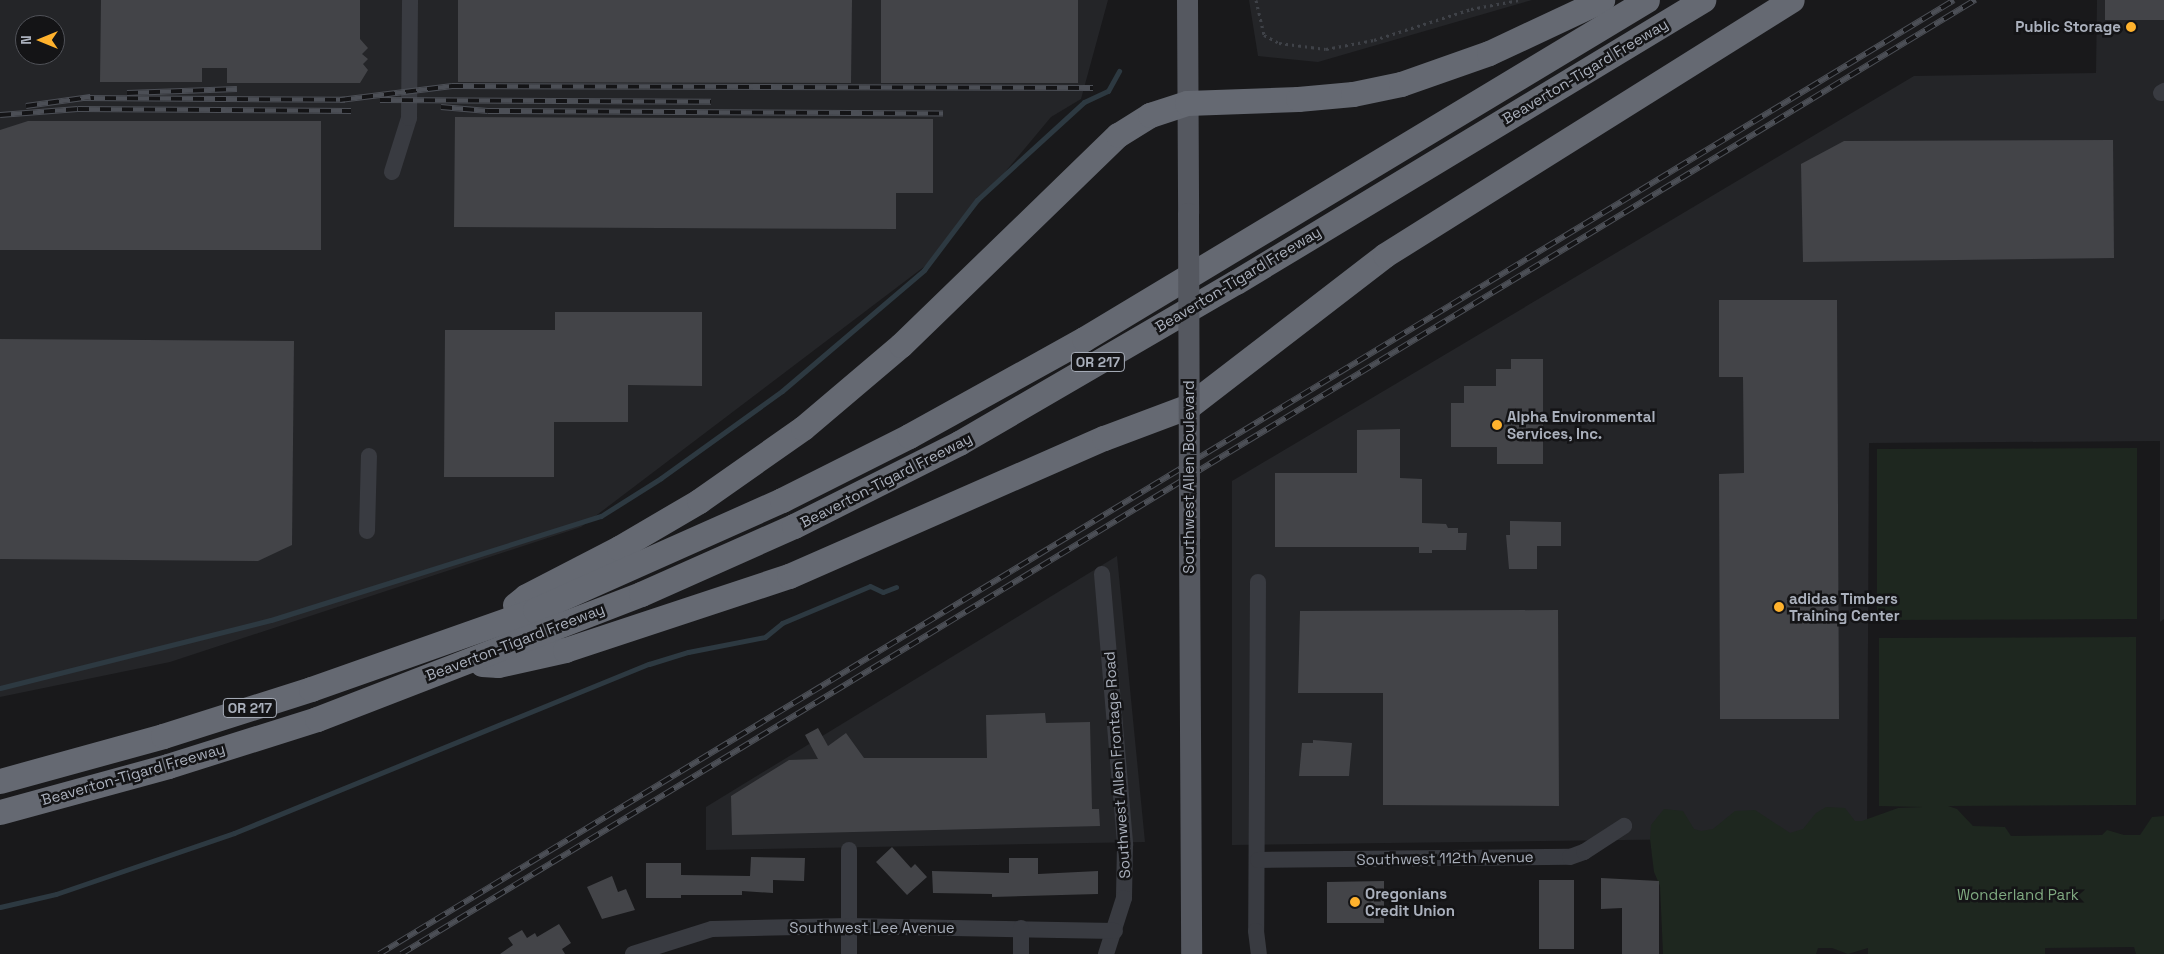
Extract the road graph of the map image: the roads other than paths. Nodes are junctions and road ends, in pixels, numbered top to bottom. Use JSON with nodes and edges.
{"nodes":[{"id":1,"x":410,"y":0,"type":"edge"},
{"id":2,"x":1187,"y":0,"type":"edge"},
{"id":3,"x":1602,"y":0,"type":"edge"},
{"id":4,"x":1647,"y":0,"type":"edge"},
{"id":5,"x":1703,"y":0,"type":"edge"},
{"id":6,"x":1792,"y":0,"type":"edge"},
{"id":7,"x":1188,"y":103,"type":"junction"},
{"id":8,"x":392,"y":172,"type":"dead end"},
{"id":9,"x":1189,"y":406,"type":"junction"},
{"id":10,"x":369,"y":456,"type":"dead end"},
{"id":11,"x":367,"y":531,"type":"dead end"},
{"id":12,"x":1102,"y":574,"type":"dead end"},
{"id":13,"x":1258,"y":582,"type":"dead end"},
{"id":14,"x":496,"y":621,"type":"junction"},
{"id":15,"x":462,"y":663,"type":"junction"},
{"id":16,"x":0,"y":781,"type":"edge"},
{"id":17,"x":0,"y":812,"type":"edge"},
{"id":18,"x":1624,"y":826,"type":"dead end"},
{"id":19,"x":849,"y":850,"type":"dead end"},
{"id":20,"x":1258,"y":860,"type":"junction"},
{"id":21,"x":849,"y":926,"type":"junction"},
{"id":22,"x":1021,"y":928,"type":"junction"},
{"id":23,"x":1115,"y":931,"type":"junction"},
{"id":24,"x":663,"y":949,"type":"edge"},
{"id":25,"x":633,"y":954,"type":"edge"},
{"id":26,"x":849,"y":954,"type":"edge"},
{"id":27,"x":1021,"y":954,"type":"edge"},
{"id":28,"x":1106,"y":954,"type":"edge"},
{"id":29,"x":1191,"y":954,"type":"edge"},
{"id":30,"x":1259,"y":954,"type":"edge"}],
"edges":[{"from":1,"to":8,"type":"street"},
{"from":2,"to":7,"type":"main road","name":"Southwest Allen Boulevard"},
{"from":3,"to":7,"type":"highway"},
{"from":4,"to":14,"type":"highway","name":"Beaverton-Tigard Freeway","number":"OR 217"},
{"from":5,"to":15,"type":"highway","name":"Beaverton-Tigard Freeway","number":"OR 217"},
{"from":6,"to":9,"type":"highway"},
{"from":7,"to":9,"type":"main road","name":"Southwest Allen Boulevard","bridge":true},
{"from":7,"to":14,"type":"highway"},
{"from":9,"to":15,"type":"highway"},
{"from":9,"to":29,"type":"main road","name":"Southwest Allen Boulevard","bridge":true},
{"from":10,"to":11,"type":"street"},
{"from":12,"to":23,"type":"street","name":"Southwest Allen Frontage Road"},
{"from":13,"to":20,"type":"street"},
{"from":14,"to":16,"type":"highway","name":"Beaverton-Tigard Freeway","number":"OR 217"},
{"from":15,"to":17,"type":"highway","name":"Beaverton-Tigard Freeway","number":"OR 217"},
{"from":18,"to":20,"type":"street","name":"Southwest 112th Avenue"},
{"from":19,"to":21,"type":"street"},
{"from":20,"to":30,"type":"street"},
{"from":21,"to":22,"type":"street","name":"Southwest Lee Avenue"},
{"from":21,"to":24,"type":"street","name":"Southwest Lee Avenue"},
{"from":21,"to":26,"type":"street"},
{"from":22,"to":23,"type":"street","name":"Southwest Lee Avenue"},
{"from":22,"to":27,"type":"street"},
{"from":23,"to":28,"type":"street","name":"Southwest Allen Frontage Road"},
{"from":24,"to":25,"type":"street","name":"Southwest Lee Avenue"}]}
